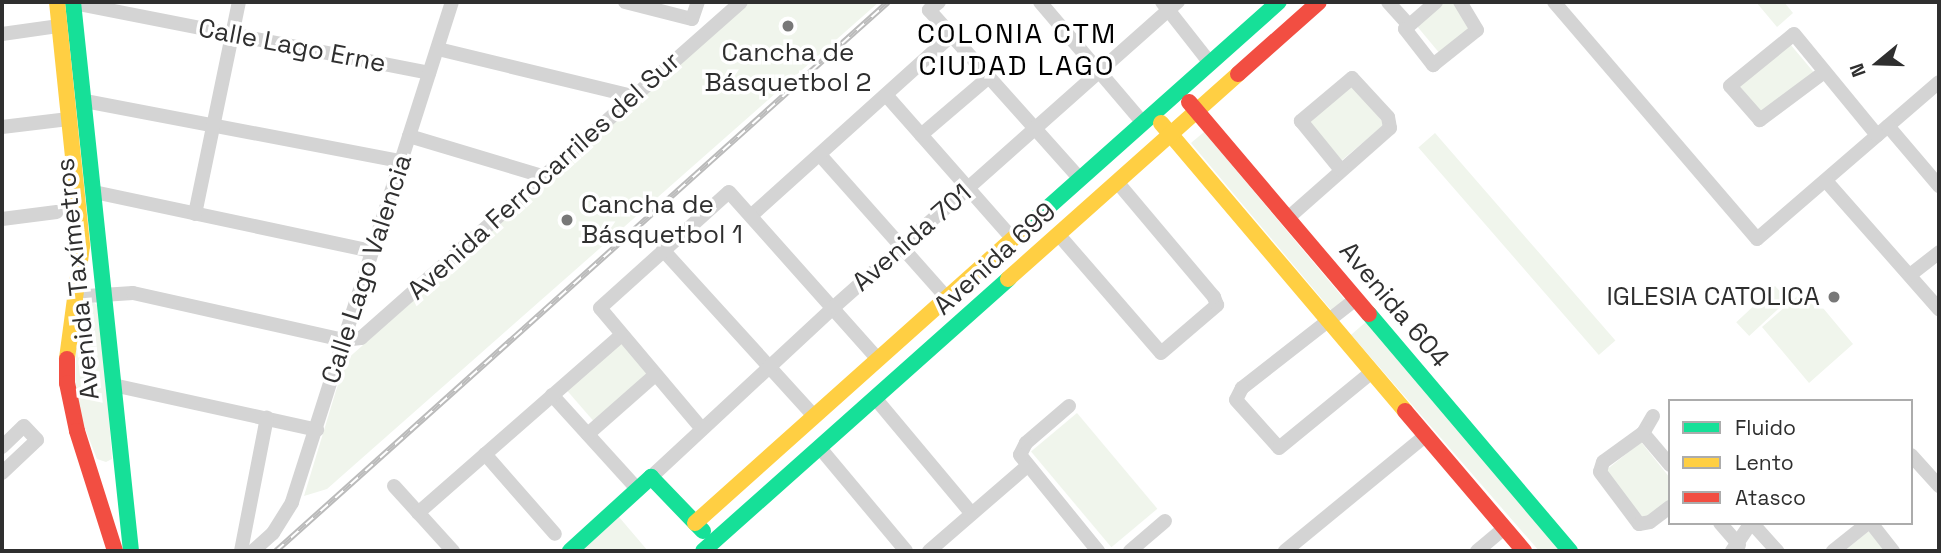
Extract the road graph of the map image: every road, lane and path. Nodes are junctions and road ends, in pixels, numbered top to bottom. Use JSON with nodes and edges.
{"nodes":[{"id":1,"x":67,"y":2,"type":"edge"},
{"id":2,"x":239,"y":2,"type":"edge"},
{"id":3,"x":452,"y":2,"type":"edge"},
{"id":4,"x":625,"y":2,"type":"edge"},
{"id":5,"x":698,"y":2,"type":"edge"},
{"id":6,"x":741,"y":2,"type":"edge"},
{"id":7,"x":1040,"y":2,"type":"edge"},
{"id":8,"x":1319,"y":2,"type":"edge"},
{"id":9,"x":1388,"y":2,"type":"edge"},
{"id":10,"x":1436,"y":2,"type":"edge"},
{"id":11,"x":1460,"y":2,"type":"edge"},
{"id":12,"x":1554,"y":2,"type":"edge"},
{"id":13,"x":1277,"y":3,"type":"edge"},
{"id":14,"x":1170,"y":4,"type":"edge"},
{"id":15,"x":934,"y":6,"type":"edge"},
{"id":16,"x":692,"y":19,"type":"junction"},
{"id":17,"x":1408,"y":24,"type":"junction"},
{"id":18,"x":60,"y":26,"type":"junction"},
{"id":19,"x":2,"y":34,"type":"edge"},
{"id":20,"x":233,"y":34,"type":"junction"},
{"id":21,"x":705,"y":34,"type":"junction"},
{"id":22,"x":952,"y":35,"type":"junction"},
{"id":23,"x":438,"y":49,"type":"junction"},
{"id":24,"x":1210,"y":63,"type":"junction"},
{"id":25,"x":1100,"y":70,"type":"junction"},
{"id":26,"x":429,"y":73,"type":"junction"},
{"id":27,"x":1823,"y":73,"type":"junction"},
{"id":28,"x":989,"y":77,"type":"junction"},
{"id":29,"x":1939,"y":82,"type":"edge"},
{"id":30,"x":1180,"y":90,"type":"junction"},
{"id":31,"x":886,"y":95,"type":"junction"},
{"id":32,"x":632,"y":96,"type":"junction"},
{"id":33,"x":85,"y":101,"type":"junction"},
{"id":34,"x":1197,"y":111,"type":"junction"},
{"id":35,"x":1148,"y":118,"type":"junction"},
{"id":36,"x":69,"y":119,"type":"junction"},
{"id":37,"x":214,"y":124,"type":"junction"},
{"id":38,"x":2,"y":127,"type":"edge"},
{"id":39,"x":1037,"y":128,"type":"junction"},
{"id":40,"x":1882,"y":131,"type":"junction"},
{"id":41,"x":1170,"y":134,"type":"junction"},
{"id":42,"x":921,"y":135,"type":"junction"},
{"id":43,"x":409,"y":136,"type":"junction"},
{"id":44,"x":820,"y":155,"type":"junction"},
{"id":45,"x":400,"y":161,"type":"junction"},
{"id":46,"x":1341,"y":170,"type":"junction"},
{"id":47,"x":546,"y":177,"type":"junction"},
{"id":48,"x":1080,"y":179,"type":"junction"},
{"id":49,"x":1826,"y":181,"type":"junction"},
{"id":50,"x":1117,"y":182,"type":"junction"},
{"id":51,"x":1938,"y":182,"type":"edge"},
{"id":52,"x":968,"y":188,"type":"junction"},
{"id":53,"x":93,"y":192,"type":"junction"},
{"id":54,"x":57,"y":212,"type":"dead end"},
{"id":55,"x":195,"y":214,"type":"junction"},
{"id":56,"x":753,"y":214,"type":"junction"},
{"id":57,"x":1288,"y":218,"type":"junction"},
{"id":58,"x":2,"y":219,"type":"edge"},
{"id":59,"x":1058,"y":234,"type":"junction"},
{"id":60,"x":1013,"y":239,"type":"junction"},
{"id":61,"x":902,"y":246,"type":"junction"},
{"id":62,"x":663,"y":250,"type":"junction"},
{"id":63,"x":372,"y":251,"type":"junction"},
{"id":64,"x":1939,"y":253,"type":"edge"},
{"id":65,"x":100,"y":267,"type":"junction"},
{"id":66,"x":80,"y":269,"type":"junction"},
{"id":67,"x":1910,"y":275,"type":"junction"},
{"id":68,"x":102,"y":294,"type":"junction"},
{"id":69,"x":947,"y":298,"type":"junction"},
{"id":70,"x":1356,"y":299,"type":"junction"},
{"id":71,"x":834,"y":307,"type":"junction"},
{"id":72,"x":1939,"y":309,"type":"edge"},
{"id":73,"x":69,"y":318,"type":"junction"},
{"id":74,"x":1329,"y":321,"type":"junction"},
{"id":75,"x":621,"y":335,"type":"junction"},
{"id":76,"x":343,"y":340,"type":"junction"},
{"id":77,"x":878,"y":359,"type":"junction"},
{"id":78,"x":772,"y":367,"type":"junction"},
{"id":79,"x":1372,"y":372,"type":"junction"},
{"id":80,"x":654,"y":375,"type":"junction"},
{"id":81,"x":113,"y":385,"type":"junction"},
{"id":82,"x":552,"y":395,"type":"junction"},
{"id":83,"x":875,"y":398,"type":"junction"},
{"id":84,"x":1069,"y":406,"type":"dead end"},
{"id":85,"x":814,"y":416,"type":"junction"},
{"id":86,"x":1653,"y":416,"type":"dead end"},
{"id":87,"x":267,"y":417,"type":"junction"},
{"id":88,"x":702,"y":429,"type":"junction"},
{"id":89,"x":317,"y":430,"type":"junction"},
{"id":90,"x":1643,"y":433,"type":"junction"},
{"id":91,"x":588,"y":434,"type":"junction"},
{"id":92,"x":1426,"y":435,"type":"junction"},
{"id":93,"x":2,"y":447,"type":"edge"},
{"id":94,"x":820,"y":448,"type":"junction"},
{"id":95,"x":122,"y":454,"type":"junction"},
{"id":96,"x":485,"y":454,"type":"junction"},
{"id":97,"x":85,"y":457,"type":"junction"},
{"id":98,"x":1913,"y":457,"type":"edge"},
{"id":99,"x":1668,"y":463,"type":"edge"},
{"id":100,"x":1026,"y":467,"type":"junction"},
{"id":101,"x":2,"y":473,"type":"edge"},
{"id":102,"x":651,"y":477,"type":"junction"},
{"id":103,"x":394,"y":486,"type":"dead end"},
{"id":104,"x":1939,"y":486,"type":"edge"},
{"id":105,"x":638,"y":490,"type":"junction"},
{"id":106,"x":1668,"y":508,"type":"edge"},
{"id":107,"x":418,"y":513,"type":"junction"},
{"id":108,"x":971,"y":513,"type":"junction"},
{"id":109,"x":1165,"y":521,"type":"dead end"},
{"id":110,"x":695,"y":523,"type":"junction"},
{"id":111,"x":1721,"y":525,"type":"edge"},
{"id":112,"x":1751,"y":525,"type":"edge"},
{"id":113,"x":1754,"y":525,"type":"edge"},
{"id":114,"x":1867,"y":525,"type":"edge"},
{"id":115,"x":1872,"y":525,"type":"edge"},
{"id":116,"x":1504,"y":528,"type":"junction"},
{"id":117,"x":555,"y":534,"type":"dead end"},
{"id":118,"x":1736,"y":548,"type":"edge"},
{"id":119,"x":712,"y":549,"type":"edge"},
{"id":120,"x":115,"y":551,"type":"edge"},
{"id":121,"x":131,"y":551,"type":"edge"},
{"id":122,"x":241,"y":551,"type":"edge"},
{"id":123,"x":253,"y":551,"type":"edge"},
{"id":124,"x":453,"y":551,"type":"edge"},
{"id":125,"x":570,"y":551,"type":"edge"},
{"id":126,"x":906,"y":551,"type":"edge"},
{"id":127,"x":929,"y":551,"type":"edge"},
{"id":128,"x":1098,"y":551,"type":"edge"},
{"id":129,"x":1130,"y":551,"type":"edge"},
{"id":130,"x":1285,"y":551,"type":"edge"},
{"id":131,"x":1478,"y":551,"type":"edge"},
{"id":132,"x":1524,"y":551,"type":"edge"},
{"id":133,"x":1570,"y":551,"type":"edge"},
{"id":134,"x":1777,"y":551,"type":"edge"},
{"id":135,"x":1833,"y":551,"type":"edge"},
{"id":136,"x":1893,"y":551,"type":"edge"}],
"edges":[{"from":1,"to":18,"type":"street","name":"Avenida Taxímetros"},
{"from":1,"to":20,"type":"street","name":"Calle Lago Erne"},
{"from":1,"to":33,"type":"street","name":"Avenida Taxímetros"},
{"from":2,"to":20,"type":"street"},
{"from":3,"to":23,"type":"street","name":"Calle Lago Valencia"},
{"from":4,"to":16,"type":"street"},
{"from":5,"to":16,"type":"street"},
{"from":6,"to":21,"type":"street","name":"Avenida Ferrocarriles del Sur"},
{"from":7,"to":25,"type":"street"},
{"from":8,"to":34,"type":"street","name":"Avenida 699"},
{"from":9,"to":17,"type":"street"},
{"from":10,"to":17,"type":"street"},
{"from":11,"to":17,"type":"street"},
{"from":12,"to":49,"type":"street"},
{"from":13,"to":24,"type":"street","name":"Avenida 699"},
{"from":14,"to":24,"type":"street"},
{"from":14,"to":25,"type":"street","name":"Avenida 701"},
{"from":15,"to":22,"type":"street"},
{"from":16,"to":21,"type":"street"},
{"from":18,"to":19,"type":"street"},
{"from":18,"to":36,"type":"street","name":"Avenida Taxímetros"},
{"from":20,"to":26,"type":"street","name":"Calle Lago Erne"},
{"from":20,"to":37,"type":"street"},
{"from":21,"to":32,"type":"street","name":"Avenida Ferrocarriles del Sur"},
{"from":22,"to":28,"type":"street"},
{"from":22,"to":31,"type":"street"},
{"from":23,"to":26,"type":"street","name":"Calle Lago Valencia"},
{"from":23,"to":32,"type":"street"},
{"from":24,"to":30,"type":"street","name":"Avenida 699"},
{"from":25,"to":35,"type":"street"},
{"from":25,"to":39,"type":"street","name":"Avenida 701"},
{"from":26,"to":43,"type":"street","name":"Calle Lago Valencia"},
{"from":27,"to":27,"type":"street"},
{"from":27,"to":40,"type":"street"},
{"from":28,"to":39,"type":"street"},
{"from":28,"to":42,"type":"street"},
{"from":29,"to":40,"type":"street"},
{"from":30,"to":34,"type":"street","name":"Avenida 604"},
{"from":30,"to":35,"type":"street","name":"Avenida 699"},
{"from":31,"to":42,"type":"street"},
{"from":31,"to":44,"type":"street"},
{"from":32,"to":47,"type":"street","name":"Avenida Ferrocarriles del Sur"},
{"from":33,"to":37,"type":"street"},
{"from":33,"to":53,"type":"street","name":"Avenida Taxímetros"},
{"from":34,"to":41,"type":"street","name":"Avenida 699"},
{"from":34,"to":57,"type":"street","name":"Avenida 604"},
{"from":35,"to":41,"type":"street"},
{"from":35,"to":48,"type":"street","name":"Avenida 699"},
{"from":36,"to":38,"type":"street"},
{"from":36,"to":66,"type":"street","name":"Avenida Taxímetros"},
{"from":37,"to":45,"type":"street"},
{"from":37,"to":55,"type":"street"},
{"from":39,"to":48,"type":"street"},
{"from":39,"to":52,"type":"street","name":"Avenida 701"},
{"from":40,"to":49,"type":"street"},
{"from":40,"to":51,"type":"street"},
{"from":41,"to":50,"type":"street","name":"Avenida 699"},
{"from":41,"to":74,"type":"street"},
{"from":42,"to":52,"type":"street"},
{"from":43,"to":45,"type":"street","name":"Calle Lago Valencia"},
{"from":43,"to":47,"type":"street"},
{"from":44,"to":56,"type":"street"},
{"from":44,"to":61,"type":"street"},
{"from":45,"to":63,"type":"street","name":"Calle Lago Valencia"},
{"from":46,"to":46,"type":"street"},
{"from":46,"to":57,"type":"street"},
{"from":47,"to":76,"type":"street","name":"Avenida Ferrocarriles del Sur"},
{"from":48,"to":60,"type":"street","name":"Avenida 699"},
{"from":49,"to":67,"type":"street"},
{"from":50,"to":59,"type":"street","name":"Avenida 699"},
{"from":50,"to":59,"type":"street"},
{"from":52,"to":60,"type":"street"},
{"from":52,"to":61,"type":"street","name":"Avenida 701"},
{"from":53,"to":55,"type":"street"},
{"from":53,"to":65,"type":"street","name":"Avenida Taxímetros"},
{"from":54,"to":58,"type":"street"},
{"from":55,"to":63,"type":"street"},
{"from":56,"to":62,"type":"street"},
{"from":56,"to":71,"type":"street"},
{"from":57,"to":70,"type":"street","name":"Avenida 604"},
{"from":59,"to":83,"type":"street","name":"Avenida 699"},
{"from":60,"to":69,"type":"street","name":"Avenida 699"},
{"from":61,"to":69,"type":"street"},
{"from":61,"to":71,"type":"street","name":"Avenida 701"},
{"from":62,"to":75,"type":"street"},
{"from":62,"to":78,"type":"street"},
{"from":63,"to":76,"type":"street","name":"Calle Lago Valencia"},
{"from":64,"to":67,"type":"street"},
{"from":65,"to":66,"type":"street"},
{"from":65,"to":68,"type":"street","name":"Avenida Taxímetros"},
{"from":66,"to":73,"type":"street","name":"Avenida Taxímetros"},
{"from":67,"to":72,"type":"street"},
{"from":68,"to":73,"type":"street"},
{"from":68,"to":76,"type":"street"},
{"from":68,"to":81,"type":"street","name":"Avenida Taxímetros"},
{"from":69,"to":77,"type":"street","name":"Avenida 699"},
{"from":70,"to":74,"type":"street"},
{"from":70,"to":133,"type":"street","name":"Avenida 604"},
{"from":71,"to":77,"type":"street"},
{"from":71,"to":78,"type":"street","name":"Avenida 701"},
{"from":73,"to":97,"type":"street","name":"Avenida Taxímetros"},
{"from":74,"to":79,"type":"street"},
{"from":74,"to":79,"type":"street"},
{"from":75,"to":80,"type":"street"},
{"from":75,"to":82,"type":"street"},
{"from":76,"to":89,"type":"street","name":"Calle Lago Valencia"},
{"from":77,"to":85,"type":"street","name":"Avenida 699"},
{"from":78,"to":85,"type":"street"},
{"from":78,"to":88,"type":"street","name":"Avenida 701"},
{"from":79,"to":92,"type":"street"},
{"from":80,"to":88,"type":"street"},
{"from":80,"to":91,"type":"street"},
{"from":81,"to":87,"type":"street"},
{"from":81,"to":95,"type":"street","name":"Avenida Taxímetros"},
{"from":82,"to":91,"type":"street"},
{"from":82,"to":96,"type":"street"},
{"from":83,"to":94,"type":"street","name":"Avenida 699"},
{"from":83,"to":108,"type":"street"},
{"from":84,"to":100,"type":"street"},
{"from":85,"to":110,"type":"street","name":"Avenida 699"},
{"from":86,"to":90,"type":"street"},
{"from":87,"to":89,"type":"street"},
{"from":87,"to":122,"type":"street"},
{"from":88,"to":102,"type":"street","name":"Avenida 701"},
{"from":89,"to":123,"type":"street","name":"Calle Lago Valencia"},
{"from":90,"to":99,"type":"street"},
{"from":90,"to":106,"type":"street"},
{"from":91,"to":105,"type":"street"},
{"from":92,"to":116,"type":"street"},
{"from":92,"to":130,"type":"street"},
{"from":93,"to":101,"type":"street"},
{"from":94,"to":119,"type":"street","name":"Avenida 699"},
{"from":94,"to":126,"type":"street"},
{"from":95,"to":97,"type":"street"},
{"from":95,"to":121,"type":"street","name":"Avenida Taxímetros"},
{"from":96,"to":107,"type":"street"},
{"from":96,"to":117,"type":"street"},
{"from":97,"to":120,"type":"street","name":"Avenida Taxímetros"},
{"from":98,"to":104,"type":"street"},
{"from":100,"to":108,"type":"street"},
{"from":100,"to":128,"type":"street"},
{"from":102,"to":105,"type":"street"},
{"from":102,"to":110,"type":"street"},
{"from":103,"to":107,"type":"street"},
{"from":105,"to":125,"type":"street"},
{"from":107,"to":124,"type":"street"},
{"from":108,"to":127,"type":"street"},
{"from":109,"to":129,"type":"street"},
{"from":110,"to":119,"type":"street"},
{"from":111,"to":118,"type":"street"},
{"from":112,"to":118,"type":"street"},
{"from":113,"to":134,"type":"street"},
{"from":114,"to":135,"type":"street"},
{"from":115,"to":136,"type":"street"},
{"from":116,"to":131,"type":"street"},
{"from":116,"to":132,"type":"street"}]}
